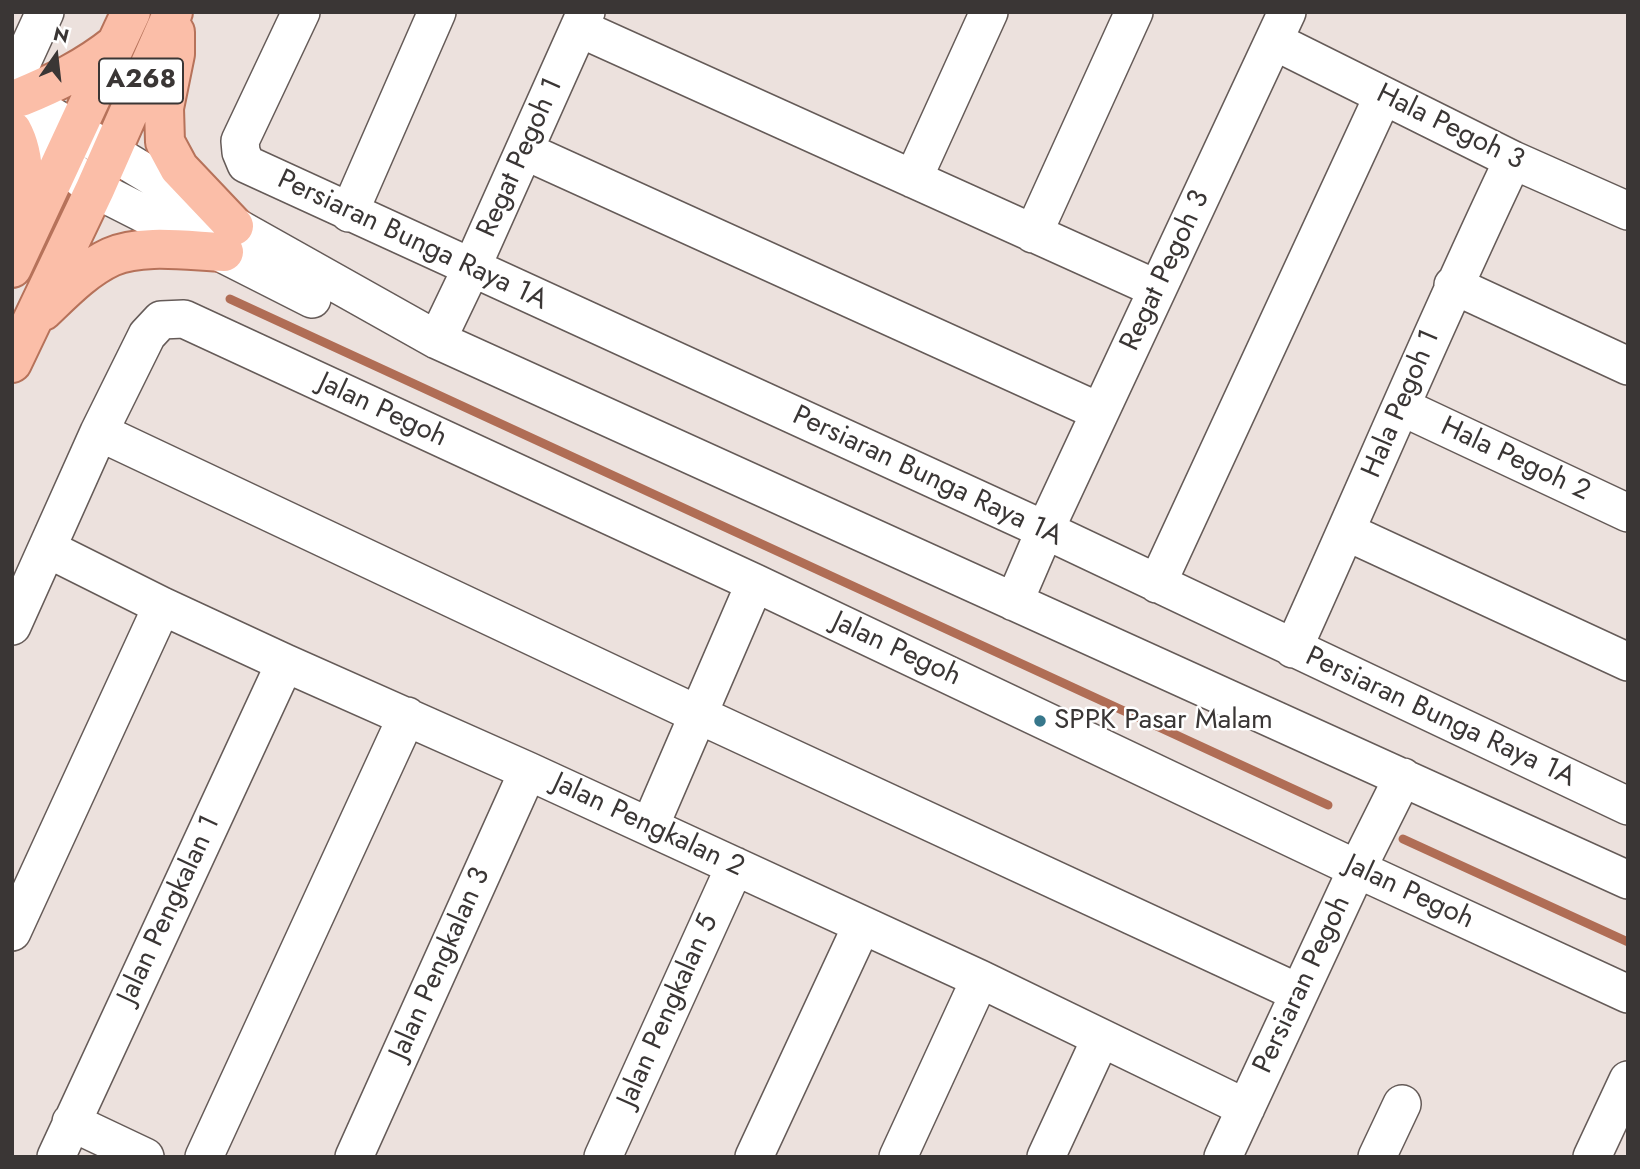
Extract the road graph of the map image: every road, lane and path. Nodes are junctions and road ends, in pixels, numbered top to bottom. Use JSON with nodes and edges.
{"nodes":[{"id":1,"x":174,"y":12,"type":"edge"},
{"id":2,"x":301,"y":12,"type":"edge"},
{"id":3,"x":437,"y":12,"type":"edge"},
{"id":4,"x":989,"y":12,"type":"edge"},
{"id":5,"x":1134,"y":12,"type":"edge"},
{"id":6,"x":582,"y":20,"type":"edge"},
{"id":7,"x":40,"y":24,"type":"edge"},
{"id":8,"x":1280,"y":26,"type":"edge"},
{"id":9,"x":124,"y":28,"type":"edge"},
{"id":10,"x":1383,"y":96,"type":"junction"},
{"id":11,"x":14,"y":106,"type":"edge"},
{"id":12,"x":69,"y":145,"type":"junction"},
{"id":13,"x":525,"y":150,"type":"junction"},
{"id":14,"x":110,"y":151,"type":"junction"},
{"id":15,"x":1513,"y":160,"type":"junction"},
{"id":16,"x":914,"y":179,"type":"junction"},
{"id":17,"x":95,"y":189,"type":"junction"},
{"id":18,"x":1628,"y":211,"type":"edge"},
{"id":19,"x":349,"y":213,"type":"junction"},
{"id":20,"x":1033,"y":234,"type":"junction"},
{"id":21,"x":229,"y":239,"type":"junction"},
{"id":22,"x":12,"y":241,"type":"edge"},
{"id":23,"x":12,"y":268,"type":"edge"},
{"id":24,"x":471,"y":269,"type":"junction"},
{"id":25,"x":1453,"y":285,"type":"junction"},
{"id":26,"x":1157,"y":289,"type":"junction"},
{"id":27,"x":29,"y":324,"type":"junction"},
{"id":28,"x":437,"y":340,"type":"junction"},
{"id":29,"x":12,"y":363,"type":"edge"},
{"id":30,"x":1628,"y":366,"type":"edge"},
{"id":31,"x":1402,"y":407,"type":"junction"},
{"id":32,"x":1100,"y":412,"type":"junction"},
{"id":33,"x":99,"y":432,"type":"junction"},
{"id":34,"x":1628,"y":513,"type":"edge"},
{"id":35,"x":1045,"y":530,"type":"junction"},
{"id":36,"x":1347,"y":532,"type":"junction"},
{"id":37,"x":48,"y":549,"type":"junction"},
{"id":38,"x":755,"y":583,"type":"junction"},
{"id":39,"x":1157,"y":584,"type":"junction"},
{"id":40,"x":1014,"y":602,"type":"junction"},
{"id":41,"x":162,"y":606,"type":"junction"},
{"id":42,"x":12,"y":626,"type":"edge"},
{"id":43,"x":1293,"y":649,"type":"junction"},
{"id":44,"x":1628,"y":662,"type":"edge"},
{"id":45,"x":285,"y":663,"type":"junction"},
{"id":46,"x":699,"y":715,"type":"junction"},
{"id":47,"x":407,"y":716,"type":"junction"},
{"id":48,"x":528,"y":771,"type":"junction"},
{"id":49,"x":1403,"y":777,"type":"junction"},
{"id":50,"x":1628,"y":806,"type":"edge"},
{"id":51,"x":650,"y":827,"type":"junction"},
{"id":52,"x":735,"y":866,"type":"junction"},
{"id":53,"x":1357,"y":869,"type":"junction"},
{"id":54,"x":1628,"y":880,"type":"edge"},
{"id":55,"x":862,"y":925,"type":"junction"},
{"id":56,"x":12,"y":932,"type":"edge"},
{"id":57,"x":980,"y":979,"type":"junction"},
{"id":58,"x":1298,"y":993,"type":"junction"},
{"id":59,"x":1628,"y":993,"type":"edge"},
{"id":60,"x":1101,"y":1038,"type":"junction"},
{"id":61,"x":1628,"y":1080,"type":"edge"},
{"id":62,"x":1402,"y":1104,"type":"dead end"},
{"id":63,"x":1246,"y":1108,"type":"junction"},
{"id":64,"x":71,"y":1122,"type":"junction"},
{"id":65,"x":56,"y":1157,"type":"edge"},
{"id":66,"x":145,"y":1157,"type":"edge"},
{"id":67,"x":204,"y":1157,"type":"edge"},
{"id":68,"x":354,"y":1157,"type":"edge"},
{"id":69,"x":603,"y":1157,"type":"edge"},
{"id":70,"x":754,"y":1157,"type":"edge"},
{"id":71,"x":898,"y":1157,"type":"edge"},
{"id":72,"x":1046,"y":1157,"type":"edge"},
{"id":73,"x":1223,"y":1157,"type":"edge"},
{"id":74,"x":1377,"y":1157,"type":"edge"},
{"id":75,"x":1592,"y":1157,"type":"edge"}],
"edges":[{"from":1,"to":14,"type":"main road","number":"A268"},
{"from":1,"to":21,"type":"main road"},
{"from":2,"to":19,"type":"street","name":"Persiaran Bunga Raya 1A"},
{"from":3,"to":19,"type":"street"},
{"from":4,"to":16,"type":"street"},
{"from":5,"to":20,"type":"street"},
{"from":6,"to":13,"type":"street","name":"Regat Pegoh 1"},
{"from":6,"to":16,"type":"street"},
{"from":7,"to":11,"type":"street"},
{"from":8,"to":10,"type":"street","name":"Hala Pegoh 3"},
{"from":8,"to":26,"type":"street","name":"Regat Pegoh 3"},
{"from":9,"to":11,"type":"main road"},
{"from":9,"to":12,"type":"main road","number":"A268"},
{"from":10,"to":15,"type":"street","name":"Hala Pegoh 3"},
{"from":10,"to":39,"type":"street"},
{"from":11,"to":12,"type":"street"},
{"from":11,"to":22,"type":"main road"},
{"from":12,"to":14,"type":"street"},
{"from":12,"to":17,"type":"street"},
{"from":12,"to":23,"type":"main road","number":"A268"},
{"from":13,"to":24,"type":"street","name":"Regat Pegoh 1"},
{"from":13,"to":32,"type":"street"},
{"from":14,"to":17,"type":"main road","number":"A268"},
{"from":14,"to":21,"type":"street"},
{"from":15,"to":18,"type":"street","name":"Hala Pegoh 3"},
{"from":15,"to":25,"type":"street","name":"Hala Pegoh 1"},
{"from":16,"to":20,"type":"street"},
{"from":17,"to":21,"type":"street"},
{"from":17,"to":27,"type":"main road","number":"A268"},
{"from":19,"to":24,"type":"street","name":"Persiaran Bunga Raya 1A"},
{"from":20,"to":26,"type":"street"},
{"from":21,"to":27,"type":"main road"},
{"from":21,"to":28,"type":"street"},
{"from":24,"to":28,"type":"street","name":"Regat Pegoh 1"},
{"from":24,"to":35,"type":"street","name":"Persiaran Bunga Raya 1A"},
{"from":25,"to":30,"type":"street"},
{"from":25,"to":31,"type":"street","name":"Hala Pegoh 1"},
{"from":26,"to":32,"type":"street","name":"Regat Pegoh 3"},
{"from":27,"to":29,"type":"main road","number":"A268"},
{"from":28,"to":40,"type":"street"},
{"from":31,"to":34,"type":"street","name":"Hala Pegoh 2"},
{"from":31,"to":36,"type":"street","name":"Hala Pegoh 1"},
{"from":32,"to":35,"type":"street","name":"Regat Pegoh 3"},
{"from":33,"to":37,"type":"street"},
{"from":33,"to":38,"type":"street","name":"Jalan Pegoh"},
{"from":33,"to":46,"type":"street"},
{"from":35,"to":39,"type":"street","name":"Persiaran Bunga Raya 1A"},
{"from":35,"to":40,"type":"street","name":"Regat Pegoh 3"},
{"from":36,"to":43,"type":"street","name":"Hala Pegoh 1"},
{"from":36,"to":44,"type":"street"},
{"from":37,"to":41,"type":"street","name":"Jalan Pengkalan 2"},
{"from":37,"to":42,"type":"street"},
{"from":38,"to":46,"type":"street"},
{"from":38,"to":53,"type":"street","name":"Jalan Pegoh"},
{"from":39,"to":43,"type":"street","name":"Persiaran Bunga Raya 1A"},
{"from":40,"to":49,"type":"street"},
{"from":41,"to":45,"type":"street","name":"Jalan Pengkalan 2"},
{"from":41,"to":56,"type":"street"},
{"from":43,"to":50,"type":"street","name":"Persiaran Bunga Raya 1A"},
{"from":45,"to":47,"type":"street","name":"Jalan Pengkalan 2"},
{"from":45,"to":64,"type":"street","name":"Jalan Pengkalan 1"},
{"from":46,"to":51,"type":"street"},
{"from":46,"to":58,"type":"street"},
{"from":47,"to":48,"type":"street","name":"Jalan Pengkalan 2"},
{"from":47,"to":67,"type":"street"},
{"from":48,"to":51,"type":"street","name":"Jalan Pengkalan 2"},
{"from":48,"to":68,"type":"street","name":"Jalan Pengkalan 3"},
{"from":49,"to":53,"type":"street","name":"Persiaran Pegoh"},
{"from":49,"to":54,"type":"street"},
{"from":51,"to":52,"type":"street","name":"Jalan Pengkalan 2"},
{"from":52,"to":55,"type":"street","name":"Jalan Pengkalan 2"},
{"from":52,"to":69,"type":"street","name":"Jalan Pengkalan 5"},
{"from":53,"to":58,"type":"street","name":"Persiaran Pegoh"},
{"from":53,"to":59,"type":"street","name":"Jalan Pegoh"},
{"from":55,"to":57,"type":"street","name":"Jalan Pengkalan 2"},
{"from":55,"to":70,"type":"street"},
{"from":57,"to":60,"type":"street","name":"Jalan Pengkalan 2"},
{"from":57,"to":71,"type":"street"},
{"from":58,"to":63,"type":"street","name":"Persiaran Pegoh"},
{"from":60,"to":63,"type":"street","name":"Jalan Pengkalan 2"},
{"from":60,"to":72,"type":"street"},
{"from":61,"to":75,"type":"street"},
{"from":62,"to":74,"type":"street"},
{"from":63,"to":73,"type":"street","name":"Persiaran Pegoh"},
{"from":64,"to":65,"type":"street","name":"Jalan Pengkalan 1"},
{"from":64,"to":66,"type":"street"}]}
